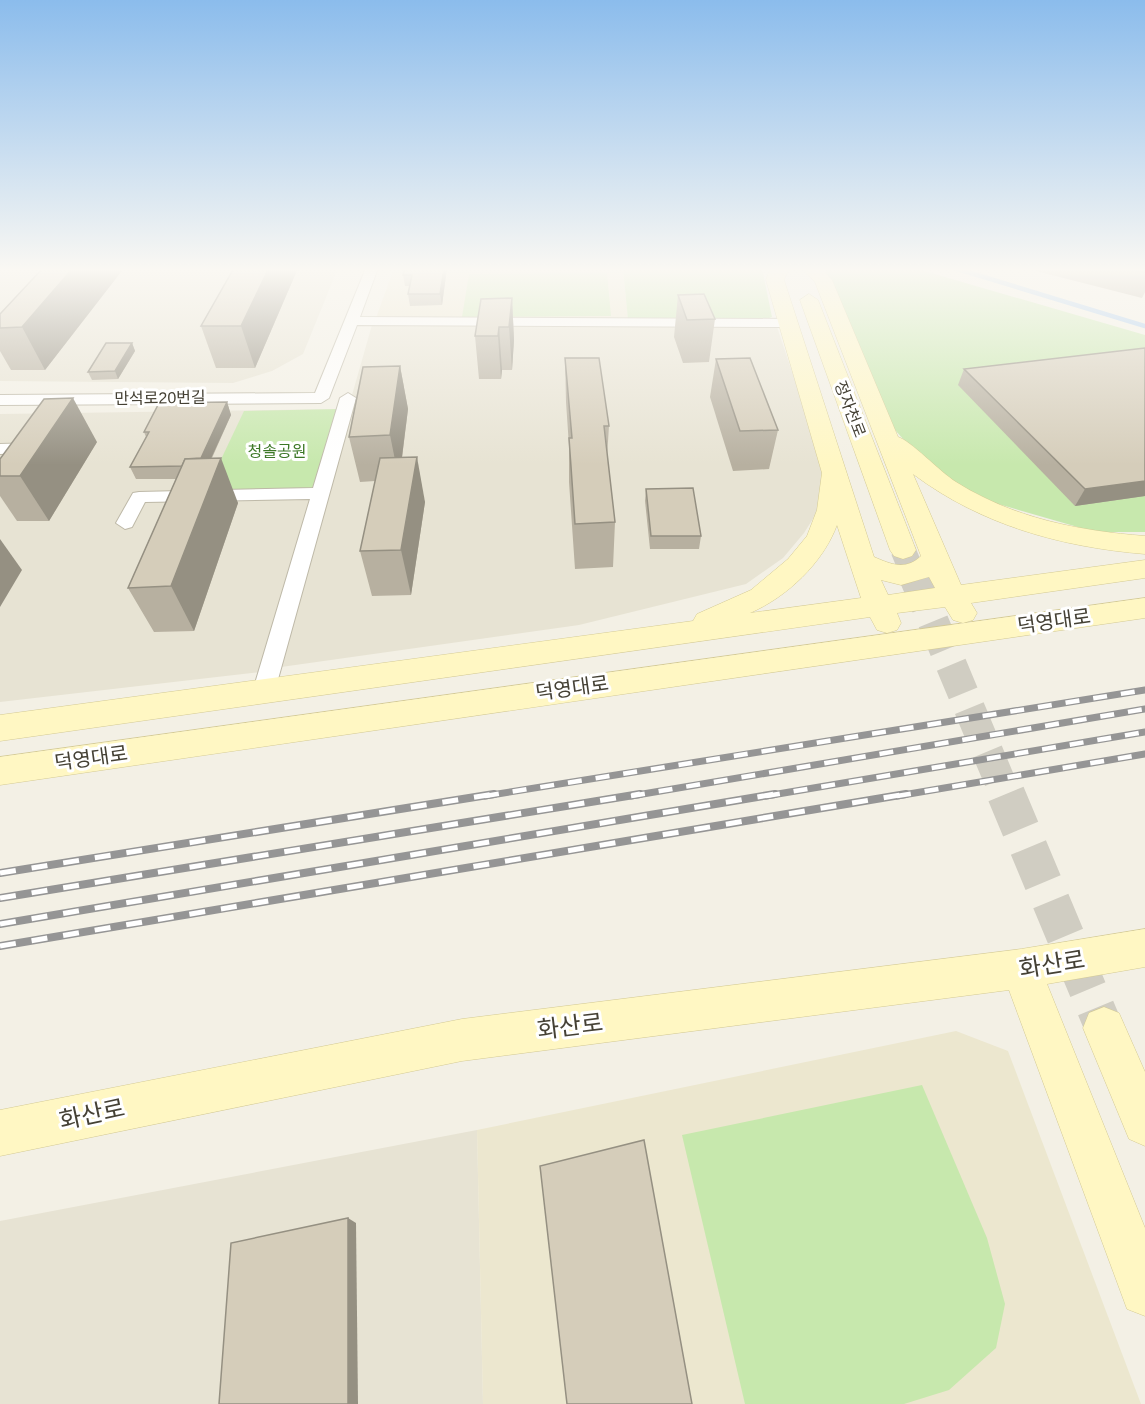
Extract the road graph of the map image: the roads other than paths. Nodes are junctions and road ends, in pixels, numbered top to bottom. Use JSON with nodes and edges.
{"nodes":[{"id":1,"x":347,"y":334,"type":"edge"},
{"id":2,"x":792,"y":334,"type":"edge"},
{"id":3,"x":822,"y":334,"type":"edge"},
{"id":4,"x":845,"y":334,"type":"edge"},
{"id":5,"x":348,"y":398,"type":"dead end"},
{"id":6,"x":0,"y":400,"type":"edge"},
{"id":7,"x":886,"y":431,"type":"junction"},
{"id":8,"x":43,"y":448,"type":"edge"},
{"id":9,"x":0,"y":449,"type":"edge"},
{"id":10,"x":833,"y":464,"type":"junction"},
{"id":11,"x":320,"y":493,"type":"junction"},
{"id":12,"x":125,"y":523,"type":"dead end"},
{"id":13,"x":1145,"y":545,"type":"edge"},
{"id":14,"x":903,"y":550,"type":"tunnel mouth"},
{"id":15,"x":935,"y":557,"type":"junction"},
{"id":16,"x":862,"y":562,"type":"junction"},
{"id":17,"x":1145,"y":569,"type":"edge"},
{"id":18,"x":953,"y":596,"type":"junction"},
{"id":19,"x":879,"y":607,"type":"junction"},
{"id":20,"x":1145,"y":608,"type":"edge"},
{"id":21,"x":973,"y":632,"type":"junction"},
{"id":22,"x":672,"y":637,"type":"junction"},
{"id":23,"x":897,"y":642,"type":"junction"},
{"id":24,"x":264,"y":690,"type":"junction"},
{"id":25,"x":0,"y":728,"type":"edge"},
{"id":26,"x":0,"y":771,"type":"edge"},
{"id":27,"x":1142,"y":956,"type":"edge"},
{"id":28,"x":1021,"y":969,"type":"junction"},
{"id":29,"x":1104,"y":1028,"type":"tunnel mouth"},
{"id":30,"x":1145,"y":1123,"type":"edge"},
{"id":31,"x":0,"y":1133,"type":"edge"},
{"id":32,"x":1145,"y":1291,"type":"edge"}],
"edges":[{"from":1,"to":6,"type":"street","name":"만석로20번길"},
{"from":2,"to":10,"type":"street"},
{"from":3,"to":14,"type":"street","name":"정자천로"},
{"from":4,"to":7,"type":"street"},
{"from":5,"to":11,"type":"street"},
{"from":7,"to":13,"type":"street"},
{"from":7,"to":15,"type":"street"},
{"from":8,"to":9,"type":"street"},
{"from":10,"to":16,"type":"street"},
{"from":10,"to":22,"type":"street"},
{"from":11,"to":12,"type":"street"},
{"from":11,"to":24,"type":"street"},
{"from":15,"to":16,"type":"street"},
{"from":15,"to":18,"type":"street"},
{"from":16,"to":19,"type":"street"},
{"from":17,"to":18,"type":"street","name":"덕영대로"},
{"from":18,"to":19,"type":"street","name":"덕영대로"},
{"from":18,"to":21,"type":"street"},
{"from":19,"to":22,"type":"street","name":"덕영대로"},
{"from":19,"to":23,"type":"street"},
{"from":20,"to":21,"type":"street","name":"덕영대로"},
{"from":21,"to":23,"type":"street","name":"덕영대로"},
{"from":22,"to":24,"type":"street","name":"덕영대로"},
{"from":23,"to":26,"type":"street","name":"덕영대로"},
{"from":24,"to":25,"type":"street","name":"덕영대로"},
{"from":27,"to":28,"type":"street","name":"화산로"},
{"from":28,"to":31,"type":"street","name":"화산로"},
{"from":28,"to":32,"type":"street"},
{"from":29,"to":30,"type":"street"}]}
